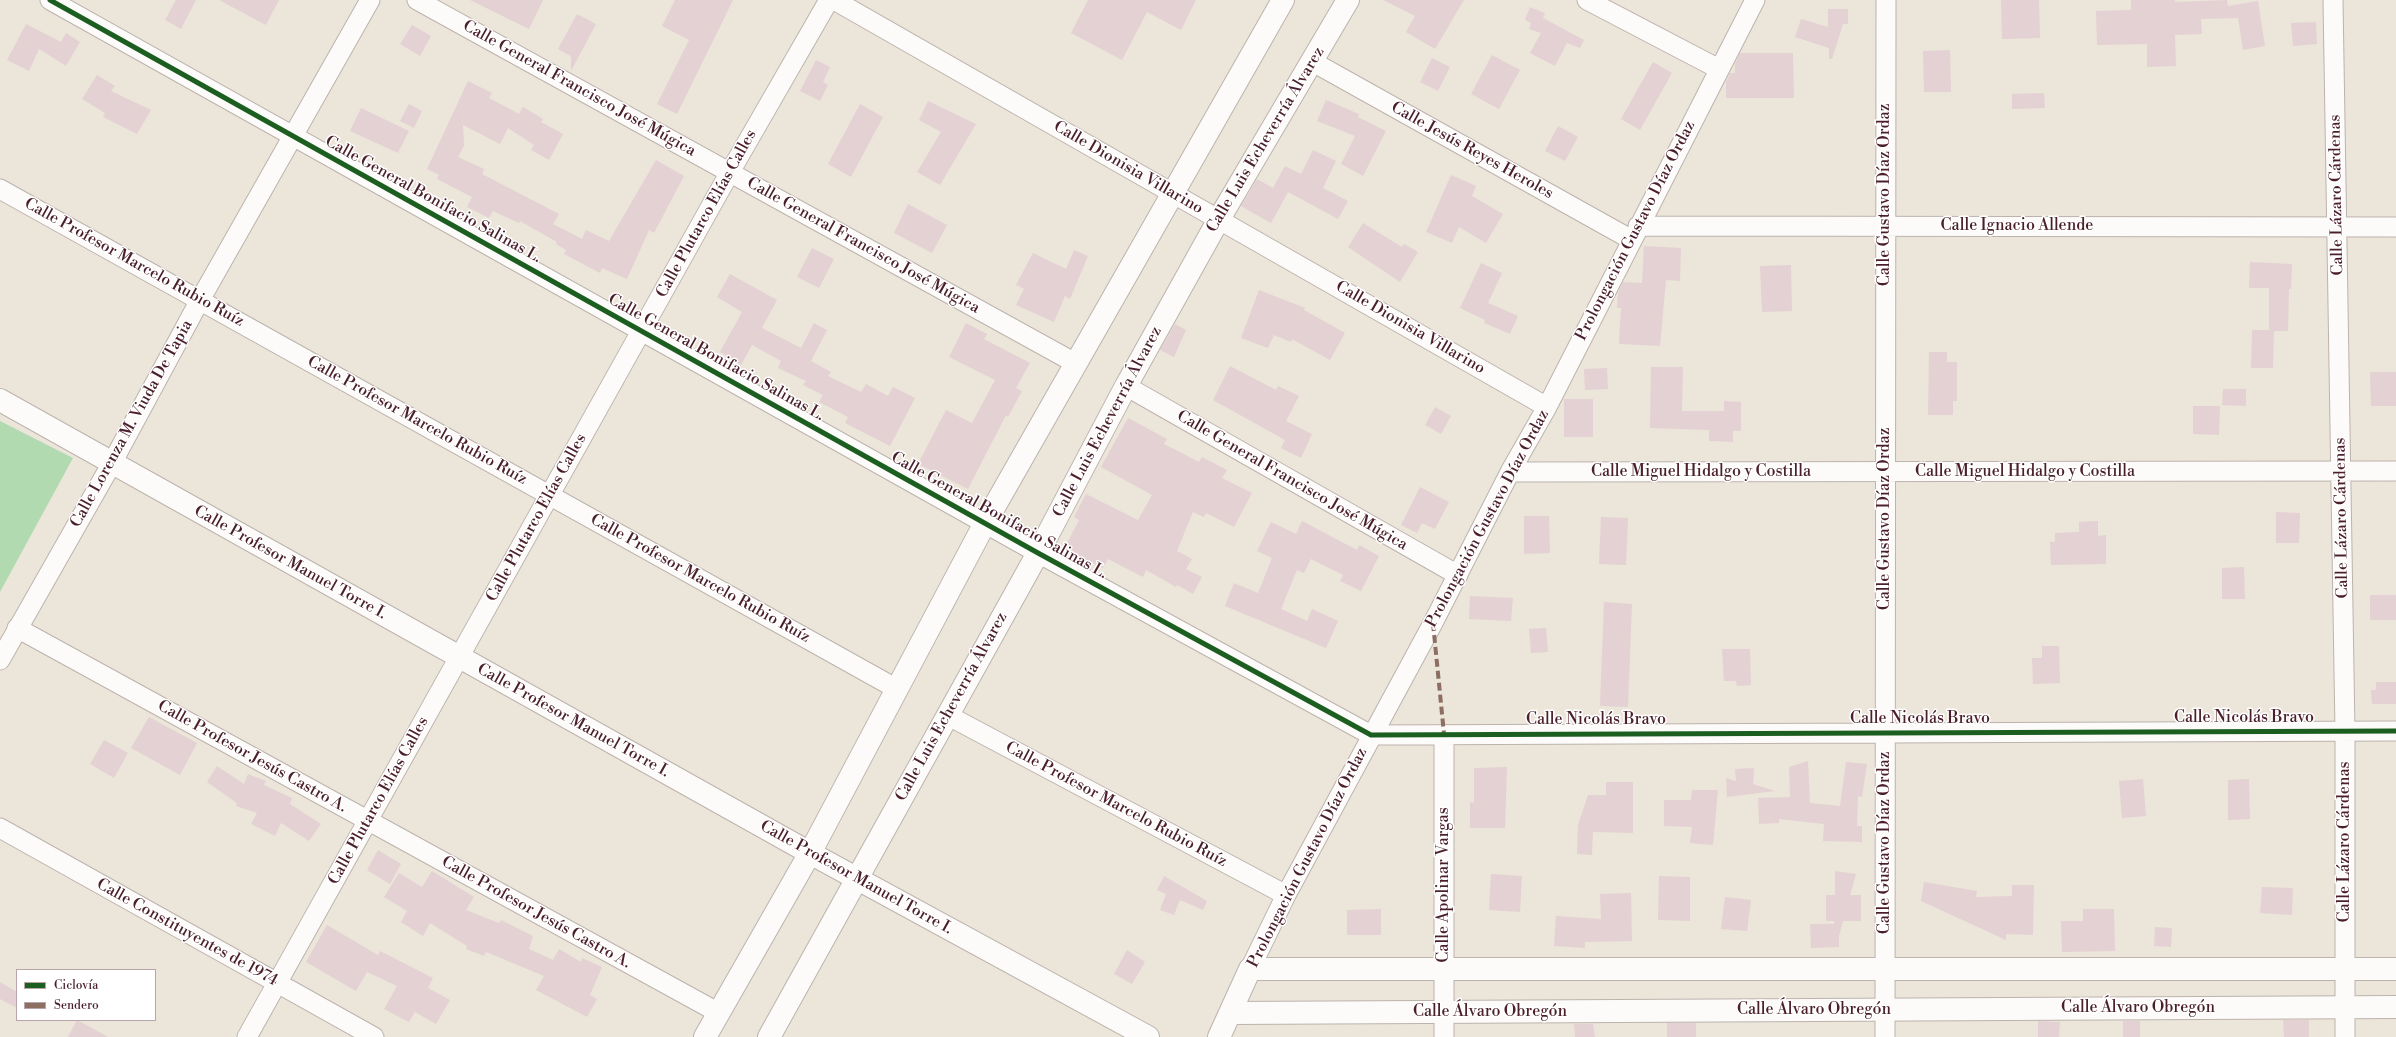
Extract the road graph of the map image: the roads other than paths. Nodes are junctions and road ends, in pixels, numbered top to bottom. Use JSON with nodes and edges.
{"nodes":[{"id":1,"x":50,"y":0,"type":"edge"},
{"id":2,"x":370,"y":0,"type":"edge"},
{"id":3,"x":417,"y":0,"type":"edge"},
{"id":4,"x":829,"y":0,"type":"edge"},
{"id":5,"x":834,"y":0,"type":"edge"},
{"id":6,"x":1283,"y":0,"type":"edge"},
{"id":7,"x":1348,"y":0,"type":"edge"},
{"id":8,"x":1587,"y":0,"type":"edge"},
{"id":9,"x":1755,"y":0,"type":"edge"},
{"id":10,"x":1886,"y":0,"type":"edge"},
{"id":11,"x":2333,"y":0,"type":"edge"},
{"id":12,"x":1313,"y":62,"type":"junction"},
{"id":13,"x":1719,"y":69,"type":"junction"},
{"id":14,"x":294,"y":136,"type":"junction"},
{"id":15,"x":730,"y":172,"type":"junction"},
{"id":16,"x":0,"y":189,"type":"edge"},
{"id":17,"x":1173,"y":193,"type":"junction"},
{"id":18,"x":1218,"y":219,"type":"junction"},
{"id":19,"x":1886,"y":225,"type":"junction"},
{"id":20,"x":2338,"y":227,"type":"junction"},
{"id":21,"x":2396,"y":227,"type":"edge"},
{"id":22,"x":1635,"y":233,"type":"junction"},
{"id":23,"x":200,"y":300,"type":"junction"},
{"id":24,"x":642,"y":331,"type":"junction"},
{"id":25,"x":1077,"y":364,"type":"junction"},
{"id":26,"x":1126,"y":386,"type":"junction"},
{"id":27,"x":0,"y":400,"type":"edge"},
{"id":28,"x":1547,"y":407,"type":"junction"},
{"id":29,"x":112,"y":463,"type":"junction"},
{"id":30,"x":2341,"y":470,"type":"junction"},
{"id":31,"x":2396,"y":471,"type":"edge"},
{"id":32,"x":1510,"y":472,"type":"junction"},
{"id":33,"x":1885,"y":472,"type":"junction"},
{"id":34,"x":550,"y":495,"type":"junction"},
{"id":35,"x":985,"y":523,"type":"junction"},
{"id":36,"x":1038,"y":553,"type":"junction"},
{"id":37,"x":1458,"y":575,"type":"junction"},
{"id":38,"x":17,"y":628,"type":"junction"},
{"id":39,"x":460,"y":658,"type":"junction"},
{"id":40,"x":0,"y":660,"type":"edge"},
{"id":41,"x":897,"y":689,"type":"junction"},
{"id":42,"x":947,"y":715,"type":"junction"},
{"id":43,"x":2345,"y":731,"type":"junction"},
{"id":44,"x":2396,"y":731,"type":"edge"},
{"id":45,"x":1885,"y":732,"type":"junction"},
{"id":46,"x":1444,"y":734,"type":"junction"},
{"id":47,"x":1371,"y":735,"type":"junction"},
{"id":48,"x":368,"y":821,"type":"junction"},
{"id":49,"x":0,"y":828,"type":"edge"},
{"id":50,"x":810,"y":853,"type":"junction"},
{"id":51,"x":857,"y":879,"type":"junction"},
{"id":52,"x":1286,"y":895,"type":"junction"},
{"id":53,"x":1250,"y":969,"type":"junction"},
{"id":54,"x":1444,"y":969,"type":"junction"},
{"id":55,"x":1885,"y":969,"type":"junction"},
{"id":56,"x":2346,"y":969,"type":"junction"},
{"id":57,"x":2396,"y":969,"type":"edge"},
{"id":58,"x":277,"y":983,"type":"junction"},
{"id":59,"x":2346,"y":1007,"type":"junction"},
{"id":60,"x":2396,"y":1007,"type":"edge"},
{"id":61,"x":1885,"y":1010,"type":"junction"},
{"id":62,"x":1444,"y":1012,"type":"junction"},
{"id":63,"x":719,"y":1013,"type":"junction"},
{"id":64,"x":1231,"y":1013,"type":"junction"},
{"id":65,"x":247,"y":1037,"type":"edge"},
{"id":66,"x":374,"y":1037,"type":"edge"},
{"id":67,"x":705,"y":1037,"type":"edge"},
{"id":68,"x":769,"y":1037,"type":"edge"},
{"id":69,"x":1148,"y":1037,"type":"edge"},
{"id":70,"x":1219,"y":1037,"type":"edge"},
{"id":71,"x":1444,"y":1037,"type":"edge"},
{"id":72,"x":1885,"y":1037,"type":"edge"},
{"id":73,"x":2345,"y":1037,"type":"edge"}],
"edges":[{"from":1,"to":14,"type":"street","name":"Calle General Bonifacio Salinas L."},
{"from":2,"to":14,"type":"street","name":"Calle Lorenza M. Viuda De Tapia"},
{"from":3,"to":15,"type":"street","name":"Calle General Francisco José Múgica"},
{"from":4,"to":15,"type":"street","name":"Calle Plutarco Elías Calles"},
{"from":5,"to":17,"type":"street","name":"Calle Dionisia Villarino"},
{"from":6,"to":17,"type":"street"},
{"from":7,"to":12,"type":"street","name":"Calle Luis Echeverría Álvarez"},
{"from":8,"to":13,"type":"street"},
{"from":9,"to":13,"type":"street","name":"Prolongación Gustavo Díaz Ordaz"},
{"from":10,"to":19,"type":"street","name":"Calle Gustavo Díaz Ordaz"},
{"from":11,"to":20,"type":"street","name":"Calle Lázaro Cárdenas"},
{"from":12,"to":18,"type":"street","name":"Calle Luis Echeverría Álvarez"},
{"from":12,"to":22,"type":"street","name":"Calle Jesús Reyes Heroles"},
{"from":13,"to":22,"type":"street","name":"Prolongación Gustavo Díaz Ordaz"},
{"from":14,"to":23,"type":"street","name":"Calle Lorenza M. Viuda De Tapia"},
{"from":14,"to":24,"type":"street","name":"Calle General Bonifacio Salinas L."},
{"from":15,"to":24,"type":"street","name":"Calle Plutarco Elías Calles"},
{"from":15,"to":25,"type":"street","name":"Calle General Francisco José Múgica"},
{"from":16,"to":23,"type":"street","name":"Calle Profesor Marcelo Rubio Ruíz"},
{"from":17,"to":18,"type":"street","name":"Calle Dionisia Villarino"},
{"from":17,"to":25,"type":"street"},
{"from":18,"to":26,"type":"street","name":"Calle Luis Echeverría Álvarez"},
{"from":18,"to":28,"type":"street","name":"Calle Dionisia Villarino"},
{"from":19,"to":20,"type":"street","name":"Calle Ignacio Allende"},
{"from":19,"to":22,"type":"street","name":"Calle Ignacio Allende"},
{"from":19,"to":33,"type":"street","name":"Calle Gustavo Díaz Ordaz"},
{"from":20,"to":21,"type":"street","name":"Calle Ignacio Allende"},
{"from":20,"to":30,"type":"street","name":"Calle Lázaro Cárdenas"},
{"from":22,"to":28,"type":"street","name":"Prolongación Gustavo Díaz Ordaz"},
{"from":23,"to":29,"type":"street","name":"Calle Lorenza M. Viuda De Tapia"},
{"from":23,"to":34,"type":"street","name":"Calle Profesor Marcelo Rubio Ruíz"},
{"from":24,"to":34,"type":"street","name":"Calle Plutarco Elías Calles"},
{"from":24,"to":35,"type":"street","name":"Calle General Bonifacio Salinas L."},
{"from":25,"to":35,"type":"street"},
{"from":26,"to":36,"type":"street","name":"Calle Luis Echeverría Álvarez"},
{"from":26,"to":37,"type":"street","name":"Calle General Francisco José Múgica"},
{"from":27,"to":29,"type":"street","name":"Calle Profesor Manuel Torre I."},
{"from":28,"to":32,"type":"street","name":"Prolongación Gustavo Díaz Ordaz"},
{"from":29,"to":38,"type":"street","name":"Calle Lorenza M. Viuda De Tapia"},
{"from":29,"to":39,"type":"street","name":"Calle Profesor Manuel Torre I."},
{"from":30,"to":31,"type":"street","name":"Calle Miguel Hidalgo y Costilla"},
{"from":30,"to":33,"type":"street","name":"Calle Miguel Hidalgo y Costilla"},
{"from":30,"to":43,"type":"street","name":"Calle Lázaro Cárdenas"},
{"from":32,"to":33,"type":"street","name":"Calle Miguel Hidalgo y Costilla"},
{"from":32,"to":37,"type":"street","name":"Prolongación Gustavo Díaz Ordaz"},
{"from":33,"to":45,"type":"street","name":"Calle Gustavo Díaz Ordaz"},
{"from":34,"to":39,"type":"street","name":"Calle Plutarco Elías Calles"},
{"from":34,"to":41,"type":"street","name":"Calle Profesor Marcelo Rubio Ruíz"},
{"from":35,"to":36,"type":"street","name":"Calle General Bonifacio Salinas L."},
{"from":35,"to":41,"type":"street"},
{"from":36,"to":42,"type":"street","name":"Calle Luis Echeverría Álvarez"},
{"from":36,"to":47,"type":"street","name":"Calle General Bonifacio Salinas L."},
{"from":37,"to":47,"type":"street","name":"Prolongación Gustavo Díaz Ordaz"},
{"from":38,"to":40,"type":"street","name":"Calle Lorenza M. Viuda De Tapia"},
{"from":38,"to":48,"type":"street","name":"Calle Profesor Jesús Castro A."},
{"from":39,"to":48,"type":"street","name":"Calle Plutarco Elías Calles"},
{"from":39,"to":50,"type":"street","name":"Calle Profesor Manuel Torre I."},
{"from":41,"to":50,"type":"street"},
{"from":42,"to":51,"type":"street","name":"Calle Luis Echeverría Álvarez"},
{"from":42,"to":52,"type":"street","name":"Calle Profesor Marcelo Rubio Ruíz"},
{"from":43,"to":44,"type":"street","name":"Calle Nicolás Bravo"},
{"from":43,"to":45,"type":"street","name":"Calle Nicolás Bravo"},
{"from":43,"to":56,"type":"street","name":"Calle Lázaro Cárdenas"},
{"from":45,"to":46,"type":"street","name":"Calle Nicolás Bravo"},
{"from":45,"to":55,"type":"street","name":"Calle Gustavo Díaz Ordaz"},
{"from":46,"to":47,"type":"street","name":"Calle Nicolás Bravo"},
{"from":46,"to":54,"type":"street","name":"Calle Apolinar Vargas"},
{"from":47,"to":52,"type":"street","name":"Prolongación Gustavo Díaz Ordaz"},
{"from":48,"to":58,"type":"street","name":"Calle Plutarco Elías Calles"},
{"from":48,"to":63,"type":"street","name":"Calle Profesor Jesús Castro A."},
{"from":49,"to":58,"type":"street","name":"Calle Constituyentes de 1974"},
{"from":50,"to":51,"type":"street","name":"Calle Profesor Manuel Torre I."},
{"from":50,"to":63,"type":"street"},
{"from":51,"to":68,"type":"street","name":"Calle Luis Echeverría Álvarez"},
{"from":51,"to":69,"type":"street","name":"Calle Profesor Manuel Torre I."},
{"from":52,"to":53,"type":"street","name":"Prolongación Gustavo Díaz Ordaz"},
{"from":53,"to":54,"type":"street"},
{"from":53,"to":64,"type":"street","name":"Prolongación Gustavo Díaz Ordaz"},
{"from":54,"to":55,"type":"street"},
{"from":54,"to":62,"type":"street","name":"Calle Apolinar Vargas"},
{"from":55,"to":56,"type":"street"},
{"from":55,"to":61,"type":"street","name":"Calle Gustavo Díaz Ordaz"},
{"from":56,"to":57,"type":"street"},
{"from":56,"to":59,"type":"street","name":"Calle Lázaro Cárdenas"},
{"from":58,"to":65,"type":"street","name":"Calle Plutarco Elías Calles"},
{"from":58,"to":66,"type":"street","name":"Calle Constituyentes de 1974"},
{"from":59,"to":60,"type":"street","name":"Calle Álvaro Obregón"},
{"from":59,"to":61,"type":"street","name":"Calle Álvaro Obregón"},
{"from":59,"to":73,"type":"street","name":"Calle Lázaro Cárdenas"},
{"from":61,"to":62,"type":"street","name":"Calle Álvaro Obregón"},
{"from":61,"to":72,"type":"street","name":"Calle Gustavo Díaz Ordaz"},
{"from":62,"to":64,"type":"street","name":"Calle Álvaro Obregón"},
{"from":62,"to":71,"type":"street","name":"Calle Apolinar Vargas"},
{"from":63,"to":67,"type":"street"},
{"from":64,"to":70,"type":"street","name":"Prolongación Gustavo Díaz Ordaz"}]}
